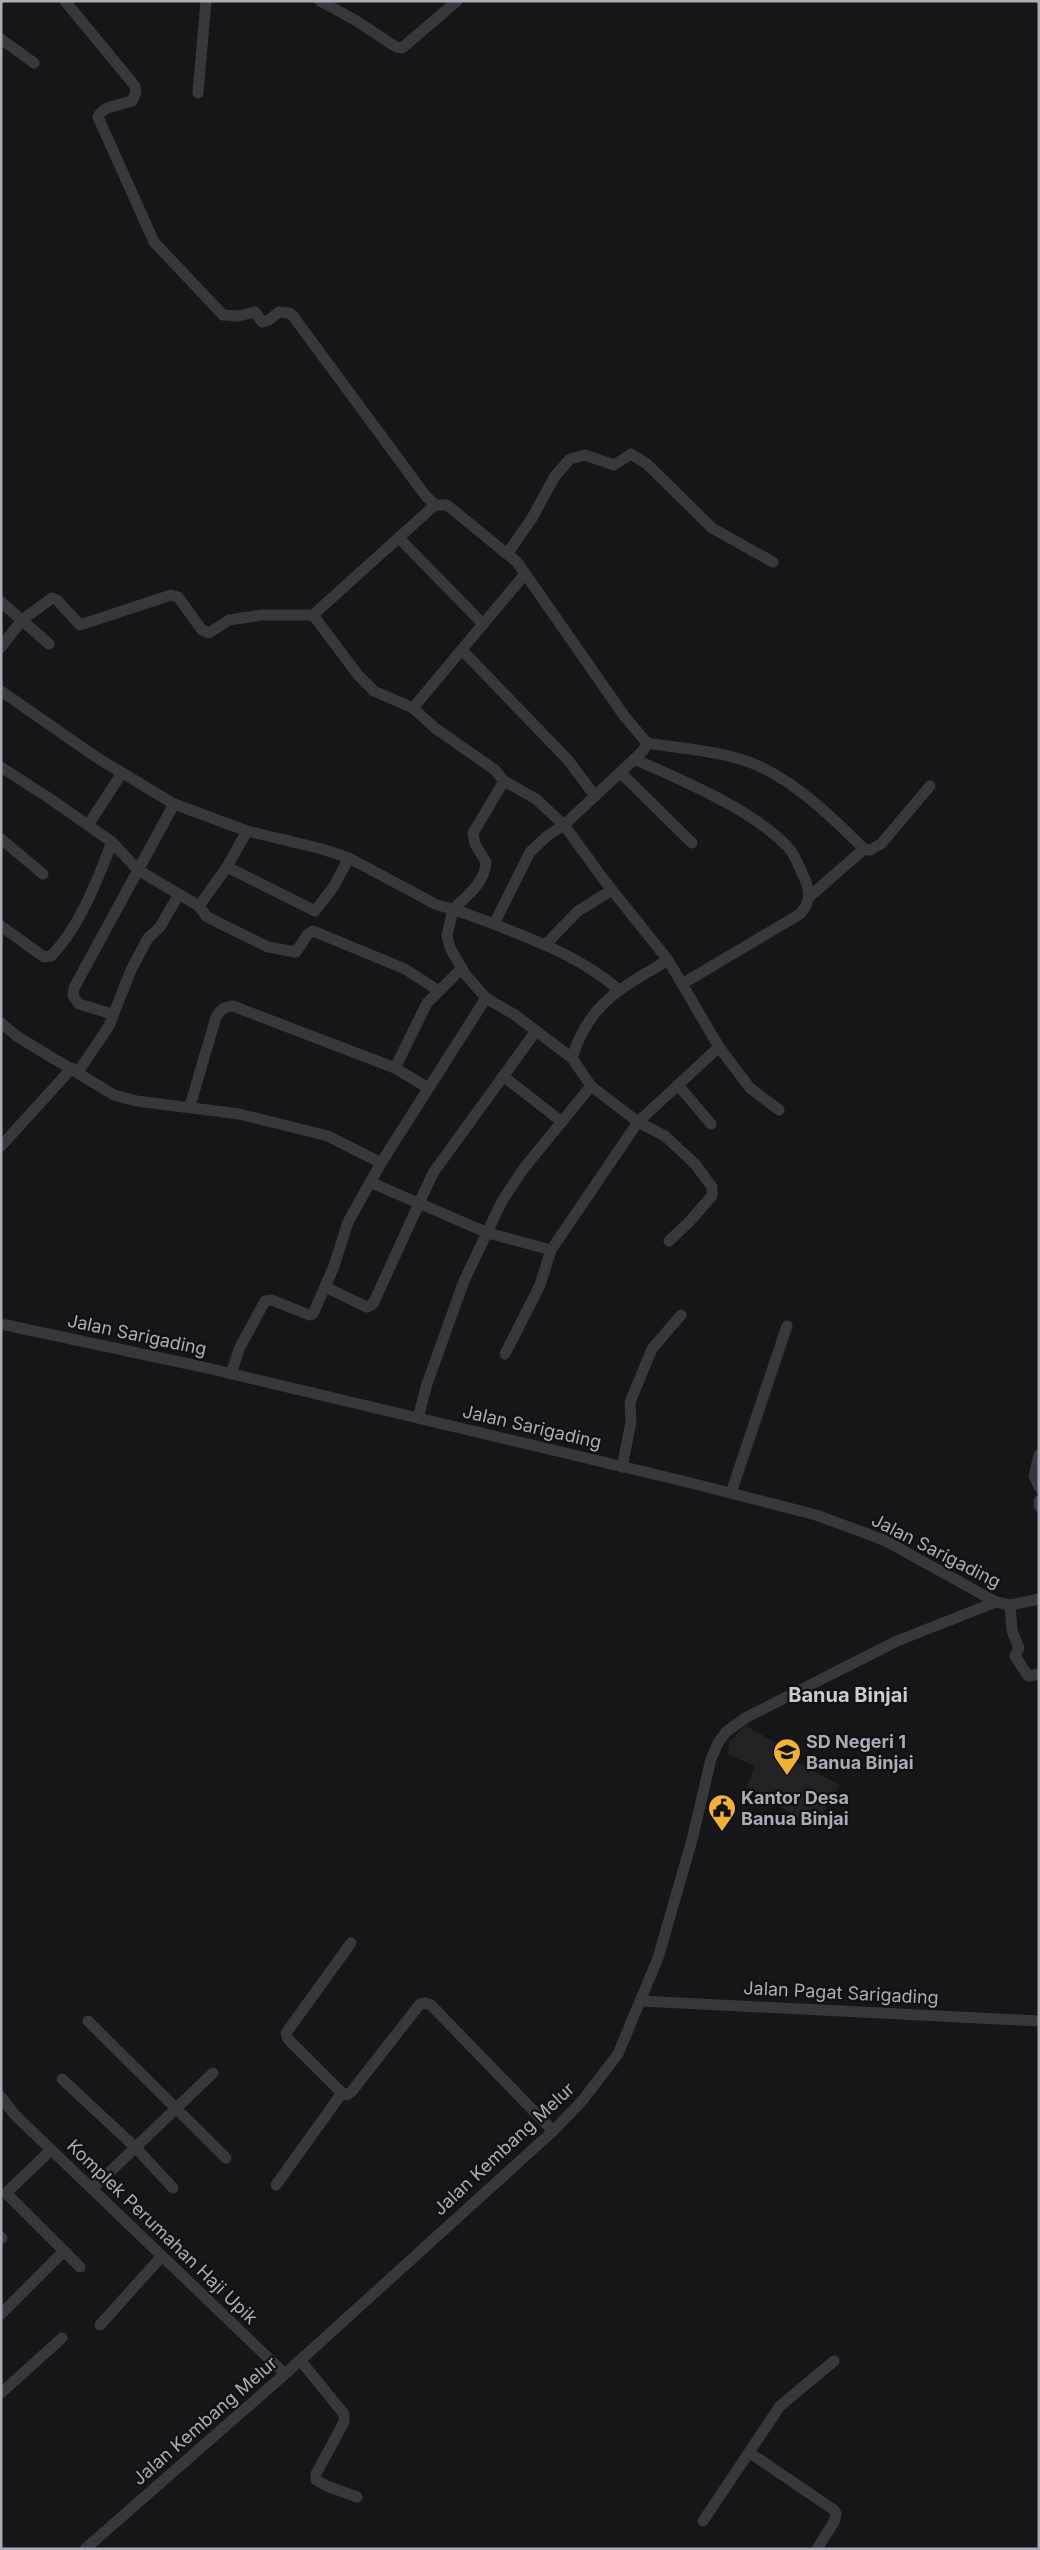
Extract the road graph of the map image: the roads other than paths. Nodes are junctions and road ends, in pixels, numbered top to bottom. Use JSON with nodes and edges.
{"nodes":[{"id":1,"x":65,"y":1,"type":"edge"},
{"id":2,"x":206,"y":1,"type":"edge"},
{"id":3,"x":320,"y":1,"type":"edge"},
{"id":4,"x":456,"y":1,"type":"edge"},
{"id":5,"x":1,"y":39,"type":"edge"},
{"id":6,"x":34,"y":63,"type":"dead end"},
{"id":7,"x":198,"y":93,"type":"dead end"},
{"id":8,"x":435,"y":505,"type":"junction"},
{"id":9,"x":398,"y":538,"type":"junction"},
{"id":10,"x":507,"y":554,"type":"junction"},
{"id":11,"x":773,"y":562,"type":"dead end"},
{"id":12,"x":525,"y":574,"type":"junction"},
{"id":13,"x":1,"y":602,"type":"edge"},
{"id":14,"x":313,"y":615,"type":"junction"},
{"id":15,"x":22,"y":620,"type":"junction"},
{"id":16,"x":483,"y":624,"type":"junction"},
{"id":17,"x":49,"y":644,"type":"dead end"},
{"id":18,"x":1,"y":647,"type":"edge"},
{"id":19,"x":462,"y":650,"type":"junction"},
{"id":20,"x":1,"y":691,"type":"edge"},
{"id":21,"x":413,"y":708,"type":"junction"},
{"id":22,"x":647,"y":743,"type":"junction"},
{"id":23,"x":634,"y":759,"type":"junction"},
{"id":24,"x":1,"y":767,"type":"edge"},
{"id":25,"x":620,"y":772,"type":"junction"},
{"id":26,"x":122,"y":773,"type":"junction"},
{"id":27,"x":504,"y":781,"type":"junction"},
{"id":28,"x":930,"y":786,"type":"dead end"},
{"id":29,"x":595,"y":796,"type":"junction"},
{"id":30,"x":174,"y":804,"type":"junction"},
{"id":31,"x":88,"y":825,"type":"junction"},
{"id":32,"x":564,"y":825,"type":"junction"},
{"id":33,"x":247,"y":831,"type":"junction"},
{"id":34,"x":1,"y":839,"type":"edge"},
{"id":35,"x":112,"y":842,"type":"junction"},
{"id":36,"x":692,"y":843,"type":"dead end"},
{"id":37,"x":864,"y":849,"type":"junction"},
{"id":38,"x":349,"y":858,"type":"junction"},
{"id":39,"x":227,"y":867,"type":"junction"},
{"id":40,"x":138,"y":870,"type":"junction"},
{"id":41,"x":43,"y":874,"type":"dead end"},
{"id":42,"x":612,"y":890,"type":"junction"},
{"id":43,"x":179,"y":894,"type":"junction"},
{"id":44,"x":810,"y":896,"type":"junction"},
{"id":45,"x":199,"y":906,"type":"junction"},
{"id":46,"x":453,"y":909,"type":"junction"},
{"id":47,"x":494,"y":924,"type":"junction"},
{"id":48,"x":1,"y":926,"type":"edge"},
{"id":49,"x":545,"y":945,"type":"junction"},
{"id":50,"x":668,"y":960,"type":"junction"},
{"id":51,"x":462,"y":968,"type":"junction"},
{"id":52,"x":682,"y":984,"type":"junction"},
{"id":53,"x":619,"y":990,"type":"junction"},
{"id":54,"x":439,"y":992,"type":"junction"},
{"id":55,"x":486,"y":998,"type":"junction"},
{"id":56,"x":112,"y":1014,"type":"junction"},
{"id":57,"x":1,"y":1023,"type":"edge"},
{"id":58,"x":536,"y":1031,"type":"junction"},
{"id":59,"x":719,"y":1047,"type":"junction"},
{"id":60,"x":572,"y":1058,"type":"junction"},
{"id":61,"x":395,"y":1068,"type":"junction"},
{"id":62,"x":75,"y":1070,"type":"junction"},
{"id":63,"x":503,"y":1076,"type":"junction"},
{"id":64,"x":678,"y":1085,"type":"junction"},
{"id":65,"x":591,"y":1086,"type":"junction"},
{"id":66,"x":428,"y":1088,"type":"junction"},
{"id":67,"x":190,"y":1106,"type":"junction"},
{"id":68,"x":779,"y":1110,"type":"dead end"},
{"id":69,"x":562,"y":1122,"type":"junction"},
{"id":70,"x":638,"y":1122,"type":"junction"},
{"id":71,"x":711,"y":1124,"type":"dead end"},
{"id":72,"x":1,"y":1146,"type":"edge"},
{"id":73,"x":381,"y":1163,"type":"junction"},
{"id":74,"x":372,"y":1183,"type":"junction"},
{"id":75,"x":420,"y":1203,"type":"junction"},
{"id":76,"x":488,"y":1233,"type":"junction"},
{"id":77,"x":669,"y":1241,"type":"dead end"},
{"id":78,"x":552,"y":1250,"type":"junction"},
{"id":79,"x":325,"y":1287,"type":"junction"},
{"id":80,"x":681,"y":1315,"type":"dead end"},
{"id":81,"x":1,"y":1324,"type":"edge"},
{"id":82,"x":787,"y":1326,"type":"dead end"},
{"id":83,"x":506,"y":1354,"type":"dead end"},
{"id":84,"x":231,"y":1374,"type":"junction"},
{"id":85,"x":418,"y":1418,"type":"junction"},
{"id":86,"x":1039,"y":1455,"type":"edge"},
{"id":87,"x":622,"y":1467,"type":"junction"},
{"id":88,"x":1039,"y":1487,"type":"edge"},
{"id":89,"x":731,"y":1494,"type":"junction"},
{"id":90,"x":1039,"y":1501,"type":"edge"},
{"id":91,"x":1039,"y":1506,"type":"edge"},
{"id":92,"x":1039,"y":1600,"type":"edge"},
{"id":93,"x":996,"y":1602,"type":"junction"},
{"id":94,"x":1010,"y":1605,"type":"junction"},
{"id":95,"x":1039,"y":1674,"type":"edge"},
{"id":96,"x":350,"y":1943,"type":"dead end"},
{"id":97,"x":641,"y":2001,"type":"junction"},
{"id":98,"x":88,"y":2021,"type":"dead end"},
{"id":99,"x":1039,"y":2021,"type":"edge"},
{"id":100,"x":213,"y":2073,"type":"dead end"},
{"id":101,"x":62,"y":2079,"type":"dead end"},
{"id":102,"x":342,"y":2093,"type":"junction"},
{"id":103,"x":1,"y":2097,"type":"edge"},
{"id":104,"x":174,"y":2108,"type":"junction"},
{"id":105,"x":553,"y":2131,"type":"junction"},
{"id":106,"x":135,"y":2147,"type":"junction"},
{"id":107,"x":51,"y":2150,"type":"junction"},
{"id":108,"x":226,"y":2158,"type":"dead end"},
{"id":109,"x":276,"y":2185,"type":"dead end"},
{"id":110,"x":92,"y":2188,"type":"junction"},
{"id":111,"x":173,"y":2188,"type":"dead end"},
{"id":112,"x":4,"y":2196,"type":"edge"},
{"id":113,"x":64,"y":2251,"type":"junction"},
{"id":114,"x":162,"y":2256,"type":"junction"},
{"id":115,"x":80,"y":2267,"type":"dead end"},
{"id":116,"x":1,"y":2314,"type":"edge"},
{"id":117,"x":100,"y":2325,"type":"dead end"},
{"id":118,"x":62,"y":2338,"type":"dead end"},
{"id":119,"x":300,"y":2360,"type":"junction"},
{"id":120,"x":834,"y":2361,"type":"dead end"},
{"id":121,"x":285,"y":2374,"type":"junction"},
{"id":122,"x":1,"y":2393,"type":"edge"},
{"id":123,"x":750,"y":2453,"type":"junction"},
{"id":124,"x":357,"y":2497,"type":"dead end"},
{"id":125,"x":703,"y":2521,"type":"dead end"},
{"id":126,"x":85,"y":2549,"type":"edge"},
{"id":127,"x":817,"y":2549,"type":"edge"}],
"edges":[{"from":1,"to":8,"type":"street"},
{"from":2,"to":7,"type":"street"},
{"from":3,"to":4,"type":"street"},
{"from":5,"to":6,"type":"street"},
{"from":8,"to":9,"type":"street"},
{"from":8,"to":10,"type":"street"},
{"from":9,"to":14,"type":"street"},
{"from":9,"to":16,"type":"street"},
{"from":10,"to":11,"type":"street"},
{"from":10,"to":12,"type":"street"},
{"from":12,"to":16,"type":"street"},
{"from":12,"to":22,"type":"street"},
{"from":13,"to":15,"type":"street"},
{"from":14,"to":15,"type":"street"},
{"from":14,"to":21,"type":"street"},
{"from":15,"to":17,"type":"street"},
{"from":15,"to":18,"type":"street"},
{"from":16,"to":19,"type":"street"},
{"from":19,"to":21,"type":"street"},
{"from":19,"to":29,"type":"street"},
{"from":20,"to":26,"type":"street"},
{"from":21,"to":27,"type":"street"},
{"from":22,"to":23,"type":"street"},
{"from":22,"to":37,"type":"street"},
{"from":23,"to":25,"type":"street"},
{"from":23,"to":44,"type":"street"},
{"from":24,"to":31,"type":"street"},
{"from":25,"to":29,"type":"street"},
{"from":25,"to":36,"type":"street"},
{"from":26,"to":30,"type":"street"},
{"from":26,"to":31,"type":"street"},
{"from":27,"to":32,"type":"street"},
{"from":27,"to":46,"type":"street"},
{"from":28,"to":37,"type":"street"},
{"from":29,"to":32,"type":"street"},
{"from":30,"to":33,"type":"street"},
{"from":30,"to":40,"type":"street"},
{"from":31,"to":35,"type":"street"},
{"from":32,"to":42,"type":"street"},
{"from":32,"to":47,"type":"street"},
{"from":33,"to":38,"type":"street"},
{"from":33,"to":39,"type":"street"},
{"from":34,"to":41,"type":"street"},
{"from":35,"to":40,"type":"street"},
{"from":35,"to":48,"type":"street"},
{"from":37,"to":44,"type":"street"},
{"from":38,"to":39,"type":"street"},
{"from":38,"to":46,"type":"street"},
{"from":39,"to":45,"type":"street"},
{"from":40,"to":43,"type":"street"},
{"from":40,"to":56,"type":"street"},
{"from":42,"to":49,"type":"street"},
{"from":42,"to":50,"type":"street"},
{"from":43,"to":45,"type":"street"},
{"from":43,"to":56,"type":"street"},
{"from":44,"to":52,"type":"street"},
{"from":45,"to":54,"type":"street"},
{"from":46,"to":47,"type":"street"},
{"from":46,"to":51,"type":"street"},
{"from":47,"to":49,"type":"street"},
{"from":49,"to":53,"type":"street"},
{"from":50,"to":52,"type":"street"},
{"from":50,"to":53,"type":"street"},
{"from":51,"to":54,"type":"street"},
{"from":51,"to":55,"type":"street"},
{"from":52,"to":59,"type":"street"},
{"from":53,"to":60,"type":"street"},
{"from":54,"to":61,"type":"street"},
{"from":55,"to":58,"type":"street"},
{"from":55,"to":66,"type":"street"},
{"from":56,"to":62,"type":"street"},
{"from":57,"to":62,"type":"street"},
{"from":58,"to":60,"type":"street"},
{"from":58,"to":63,"type":"street"},
{"from":59,"to":64,"type":"street"},
{"from":59,"to":68,"type":"street"},
{"from":60,"to":65,"type":"street"},
{"from":61,"to":66,"type":"street"},
{"from":61,"to":67,"type":"street"},
{"from":62,"to":67,"type":"street"},
{"from":62,"to":72,"type":"street"},
{"from":63,"to":69,"type":"street"},
{"from":63,"to":75,"type":"street"},
{"from":64,"to":70,"type":"street"},
{"from":64,"to":71,"type":"street"},
{"from":65,"to":69,"type":"street"},
{"from":65,"to":70,"type":"street"},
{"from":66,"to":73,"type":"street"},
{"from":67,"to":73,"type":"street"},
{"from":69,"to":76,"type":"street"},
{"from":70,"to":77,"type":"street"},
{"from":70,"to":78,"type":"street"},
{"from":73,"to":74,"type":"street"},
{"from":74,"to":75,"type":"street"},
{"from":74,"to":79,"type":"street"},
{"from":75,"to":76,"type":"street"},
{"from":75,"to":79,"type":"street"},
{"from":76,"to":78,"type":"street"},
{"from":76,"to":85,"type":"street"},
{"from":78,"to":83,"type":"street"},
{"from":79,"to":84,"type":"street"},
{"from":80,"to":87,"type":"street"},
{"from":81,"to":84,"type":"street","name":"Jalan Sarigading"},
{"from":82,"to":89,"type":"street"},
{"from":84,"to":85,"type":"street","name":"Jalan Sarigading"},
{"from":85,"to":87,"type":"street","name":"Jalan Sarigading"},
{"from":86,"to":88,"type":"street"},
{"from":87,"to":89,"type":"street","name":"Jalan Sarigading"},
{"from":89,"to":93,"type":"street","name":"Jalan Sarigading"},
{"from":90,"to":91,"type":"street"},
{"from":92,"to":94,"type":"street","name":"Jalan Sarigading"},
{"from":93,"to":94,"type":"street","name":"Jalan Sarigading"},
{"from":93,"to":97,"type":"street","name":"Jalan Kembang Melur"},
{"from":94,"to":95,"type":"street"},
{"from":96,"to":102,"type":"street"},
{"from":97,"to":99,"type":"street","name":"Jalan Pagat Sarigading"},
{"from":97,"to":105,"type":"street","name":"Jalan Kembang Melur"},
{"from":98,"to":104,"type":"street"},
{"from":100,"to":104,"type":"street"},
{"from":101,"to":106,"type":"street"},
{"from":102,"to":105,"type":"street"},
{"from":102,"to":109,"type":"street"},
{"from":103,"to":107,"type":"street","name":"Komplek Perumahan Haji Upik"},
{"from":104,"to":106,"type":"street"},
{"from":104,"to":108,"type":"street"},
{"from":105,"to":119,"type":"street","name":"Jalan Kembang Melur"},
{"from":106,"to":110,"type":"street"},
{"from":106,"to":111,"type":"street"},
{"from":107,"to":110,"type":"street","name":"Komplek Perumahan Haji Upik"},
{"from":107,"to":112,"type":"street"},
{"from":110,"to":114,"type":"street","name":"Komplek Perumahan Haji Upik"},
{"from":112,"to":113,"type":"street"},
{"from":113,"to":115,"type":"street"},
{"from":113,"to":116,"type":"street"},
{"from":114,"to":117,"type":"street"},
{"from":114,"to":121,"type":"street","name":"Komplek Perumahan Haji Upik"},
{"from":118,"to":122,"type":"street"},
{"from":119,"to":121,"type":"street","name":"Jalan Kembang Melur"},
{"from":119,"to":124,"type":"street"},
{"from":120,"to":123,"type":"street"},
{"from":121,"to":126,"type":"street","name":"Jalan Kembang Melur"},
{"from":123,"to":125,"type":"street"},
{"from":123,"to":127,"type":"street"}]}
